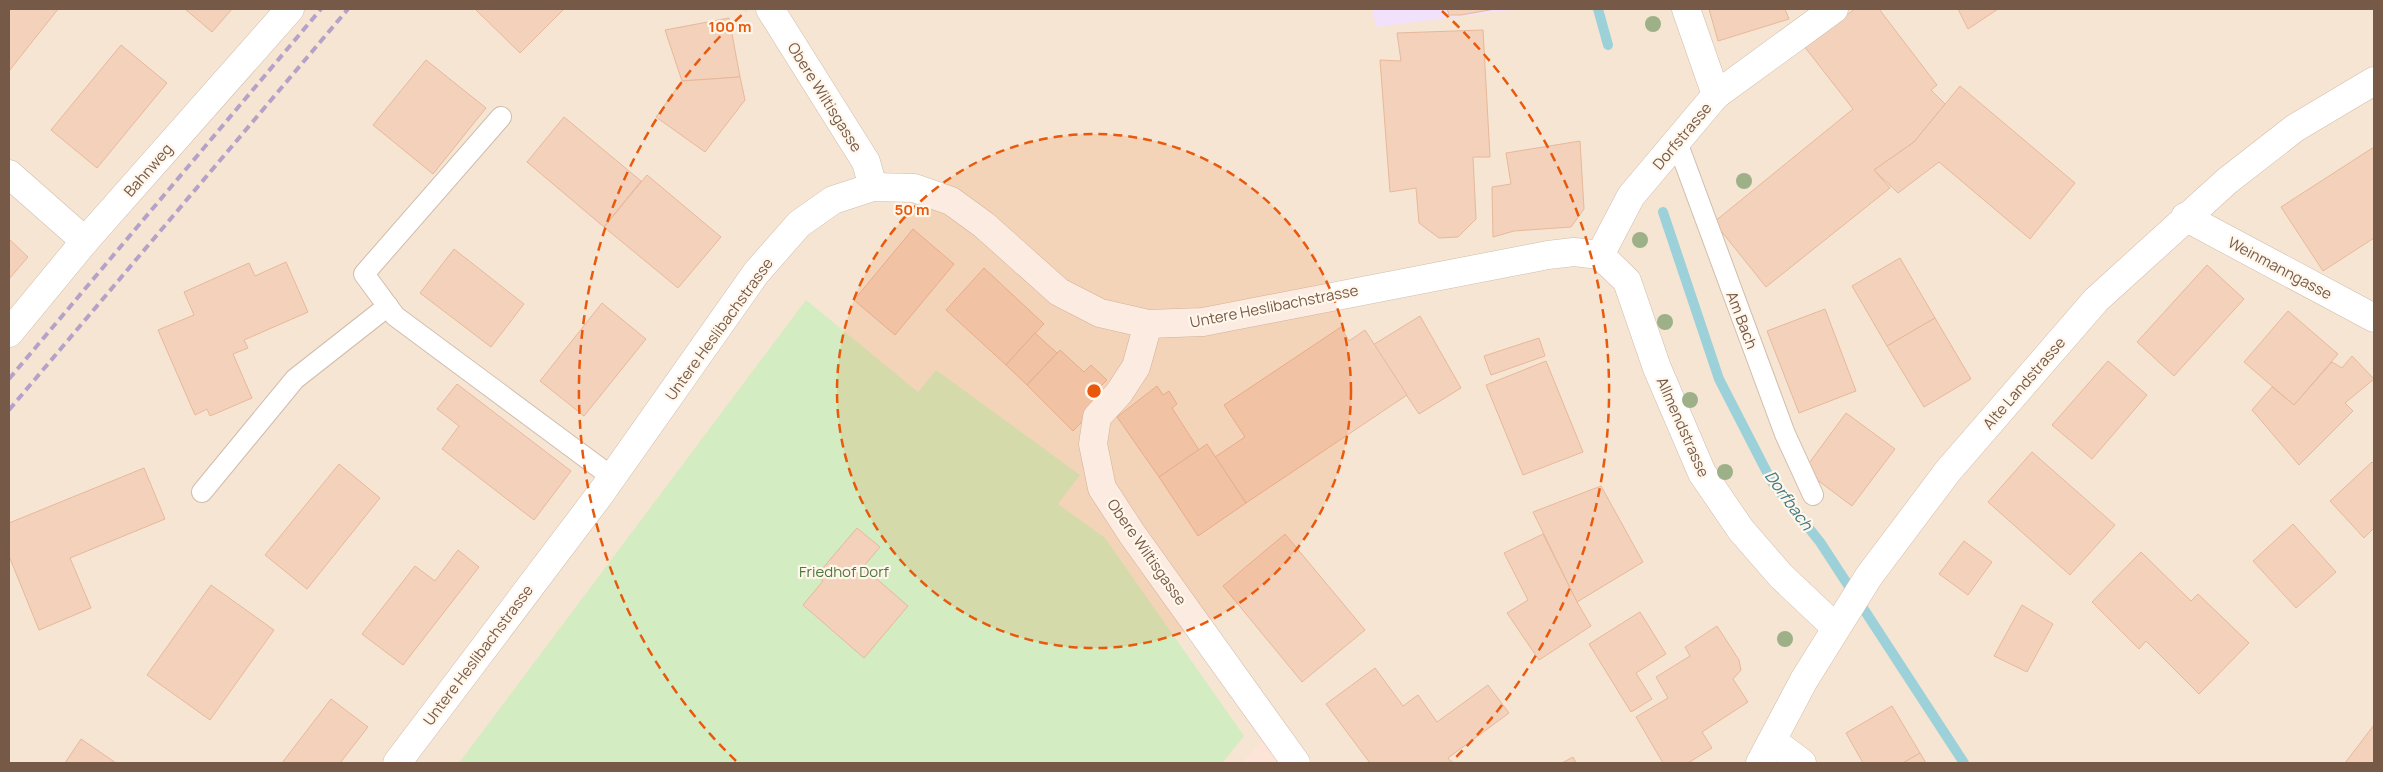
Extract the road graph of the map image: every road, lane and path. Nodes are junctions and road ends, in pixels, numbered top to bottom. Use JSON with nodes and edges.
{"nodes":[{"id":1,"x":290,"y":9,"type":"edge"},
{"id":2,"x":770,"y":9,"type":"edge"},
{"id":3,"x":1686,"y":9,"type":"edge"},
{"id":4,"x":1834,"y":9,"type":"edge"},
{"id":5,"x":2374,"y":80,"type":"edge"},
{"id":6,"x":1716,"y":95,"type":"junction"},
{"id":7,"x":501,"y":116,"type":"dead end"},
{"id":8,"x":1676,"y":142,"type":"junction"},
{"id":9,"x":9,"y":174,"type":"edge"},
{"id":10,"x":873,"y":187,"type":"junction"},
{"id":11,"x":2185,"y":217,"type":"junction"},
{"id":12,"x":86,"y":241,"type":"junction"},
{"id":13,"x":1600,"y":255,"type":"junction"},
{"id":14,"x":388,"y":306,"type":"junction"},
{"id":15,"x":2374,"y":318,"type":"edge"},
{"id":16,"x":1148,"y":324,"type":"junction"},
{"id":17,"x":9,"y":333,"type":"edge"},
{"id":18,"x":612,"y":477,"type":"junction"},
{"id":19,"x":202,"y":492,"type":"dead end"},
{"id":20,"x":1812,"y":496,"type":"dead end"},
{"id":21,"x":1837,"y":623,"type":"junction"},
{"id":22,"x":1766,"y":752,"type":"edge"},
{"id":23,"x":397,"y":763,"type":"edge"},
{"id":24,"x":1296,"y":763,"type":"edge"},
{"id":25,"x":1802,"y":763,"type":"edge"}],
"edges":[{"from":1,"to":12,"type":"street","name":"Bahnweg"},
{"from":2,"to":10,"type":"street","name":"Obere Wiltisgasse"},
{"from":3,"to":6,"type":"street","name":"Dorfstrasse"},
{"from":4,"to":6,"type":"street"},
{"from":5,"to":11,"type":"street","name":"Alte Landstrasse"},
{"from":6,"to":8,"type":"street","name":"Dorfstrasse"},
{"from":7,"to":14,"type":"lane"},
{"from":8,"to":13,"type":"street","name":"Dorfstrasse"},
{"from":8,"to":20,"type":"lane","name":"Am Bach"},
{"from":9,"to":12,"type":"street"},
{"from":10,"to":16,"type":"street","name":"Untere Heslibachstrasse"},
{"from":10,"to":18,"type":"street","name":"Untere Heslibachstrasse"},
{"from":11,"to":15,"type":"street","name":"Weinmanngasse"},
{"from":11,"to":21,"type":"street","name":"Alte Landstrasse"},
{"from":12,"to":17,"type":"street","name":"Bahnweg"},
{"from":13,"to":16,"type":"street","name":"Untere Heslibachstrasse"},
{"from":13,"to":21,"type":"street","name":"Allmendstrasse"},
{"from":14,"to":18,"type":"lane"},
{"from":14,"to":19,"type":"lane"},
{"from":16,"to":24,"type":"street","name":"Obere Wiltisgasse"},
{"from":18,"to":23,"type":"street","name":"Untere Heslibachstrasse"},
{"from":21,"to":22,"type":"street","name":"Alte Landstrasse"},
{"from":22,"to":25,"type":"street"}]}
